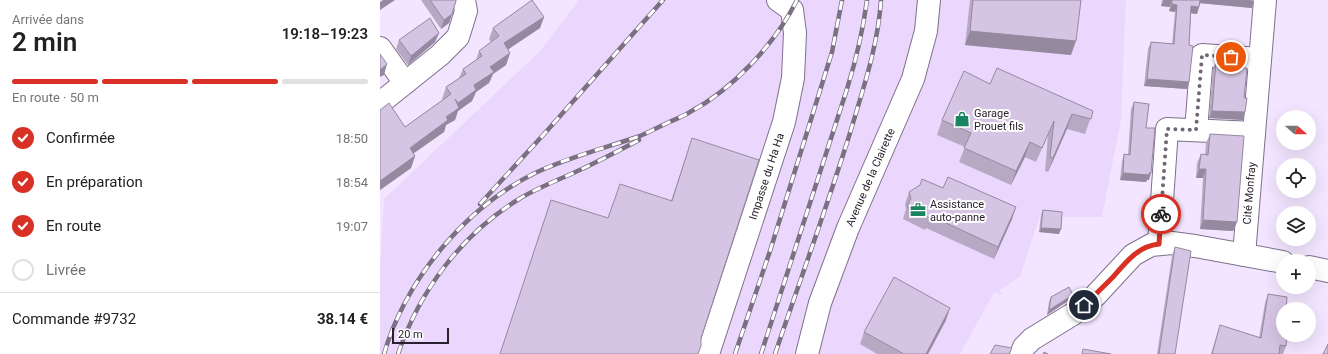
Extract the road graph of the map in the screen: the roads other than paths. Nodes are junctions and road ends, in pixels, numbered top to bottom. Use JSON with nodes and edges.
{"nodes":[{"id":1,"x":464,"y":0,"type":"edge"},
{"id":2,"x":778,"y":0,"type":"edge"},
{"id":3,"x":929,"y":0,"type":"edge"},
{"id":4,"x":1265,"y":0,"type":"edge"},
{"id":5,"x":380,"y":48,"type":"edge"},
{"id":6,"x":1260,"y":59,"type":"junction"},
{"id":7,"x":405,"y":83,"type":"junction"},
{"id":8,"x":380,"y":103,"type":"edge"},
{"id":9,"x":1196,"y":130,"type":"junction"},
{"id":10,"x":1254,"y":133,"type":"junction"},
{"id":11,"x":1159,"y":244,"type":"junction"},
{"id":12,"x":1244,"y":255,"type":"junction"},
{"id":13,"x":1276,"y":261,"type":"edge"},
{"id":14,"x":1316,"y":268,"type":"edge"},
{"id":15,"x":1328,"y":271,"type":"edge"},
{"id":16,"x":708,"y":354,"type":"edge"},
{"id":17,"x":807,"y":354,"type":"edge"},
{"id":18,"x":1021,"y":354,"type":"edge"}],
"edges":[{"from":1,"to":7,"type":"street"},
{"from":2,"to":16,"type":"street","name":"Impasse du Ha Ha"},
{"from":3,"to":17,"type":"street","name":"Avenue de la Clairette"},
{"from":4,"to":6,"type":"street","name":"Cité Monfray"},
{"from":5,"to":7,"type":"street"},
{"from":6,"to":9,"type":"street"},
{"from":6,"to":10,"type":"street","name":"Cité Monfray"},
{"from":7,"to":8,"type":"street"},
{"from":9,"to":10,"type":"street"},
{"from":9,"to":11,"type":"street"},
{"from":10,"to":12,"type":"street","name":"Cité Monfray"},
{"from":11,"to":12,"type":"street"},
{"from":11,"to":18,"type":"street"},
{"from":12,"to":13,"type":"street"},
{"from":14,"to":15,"type":"street"}]}
